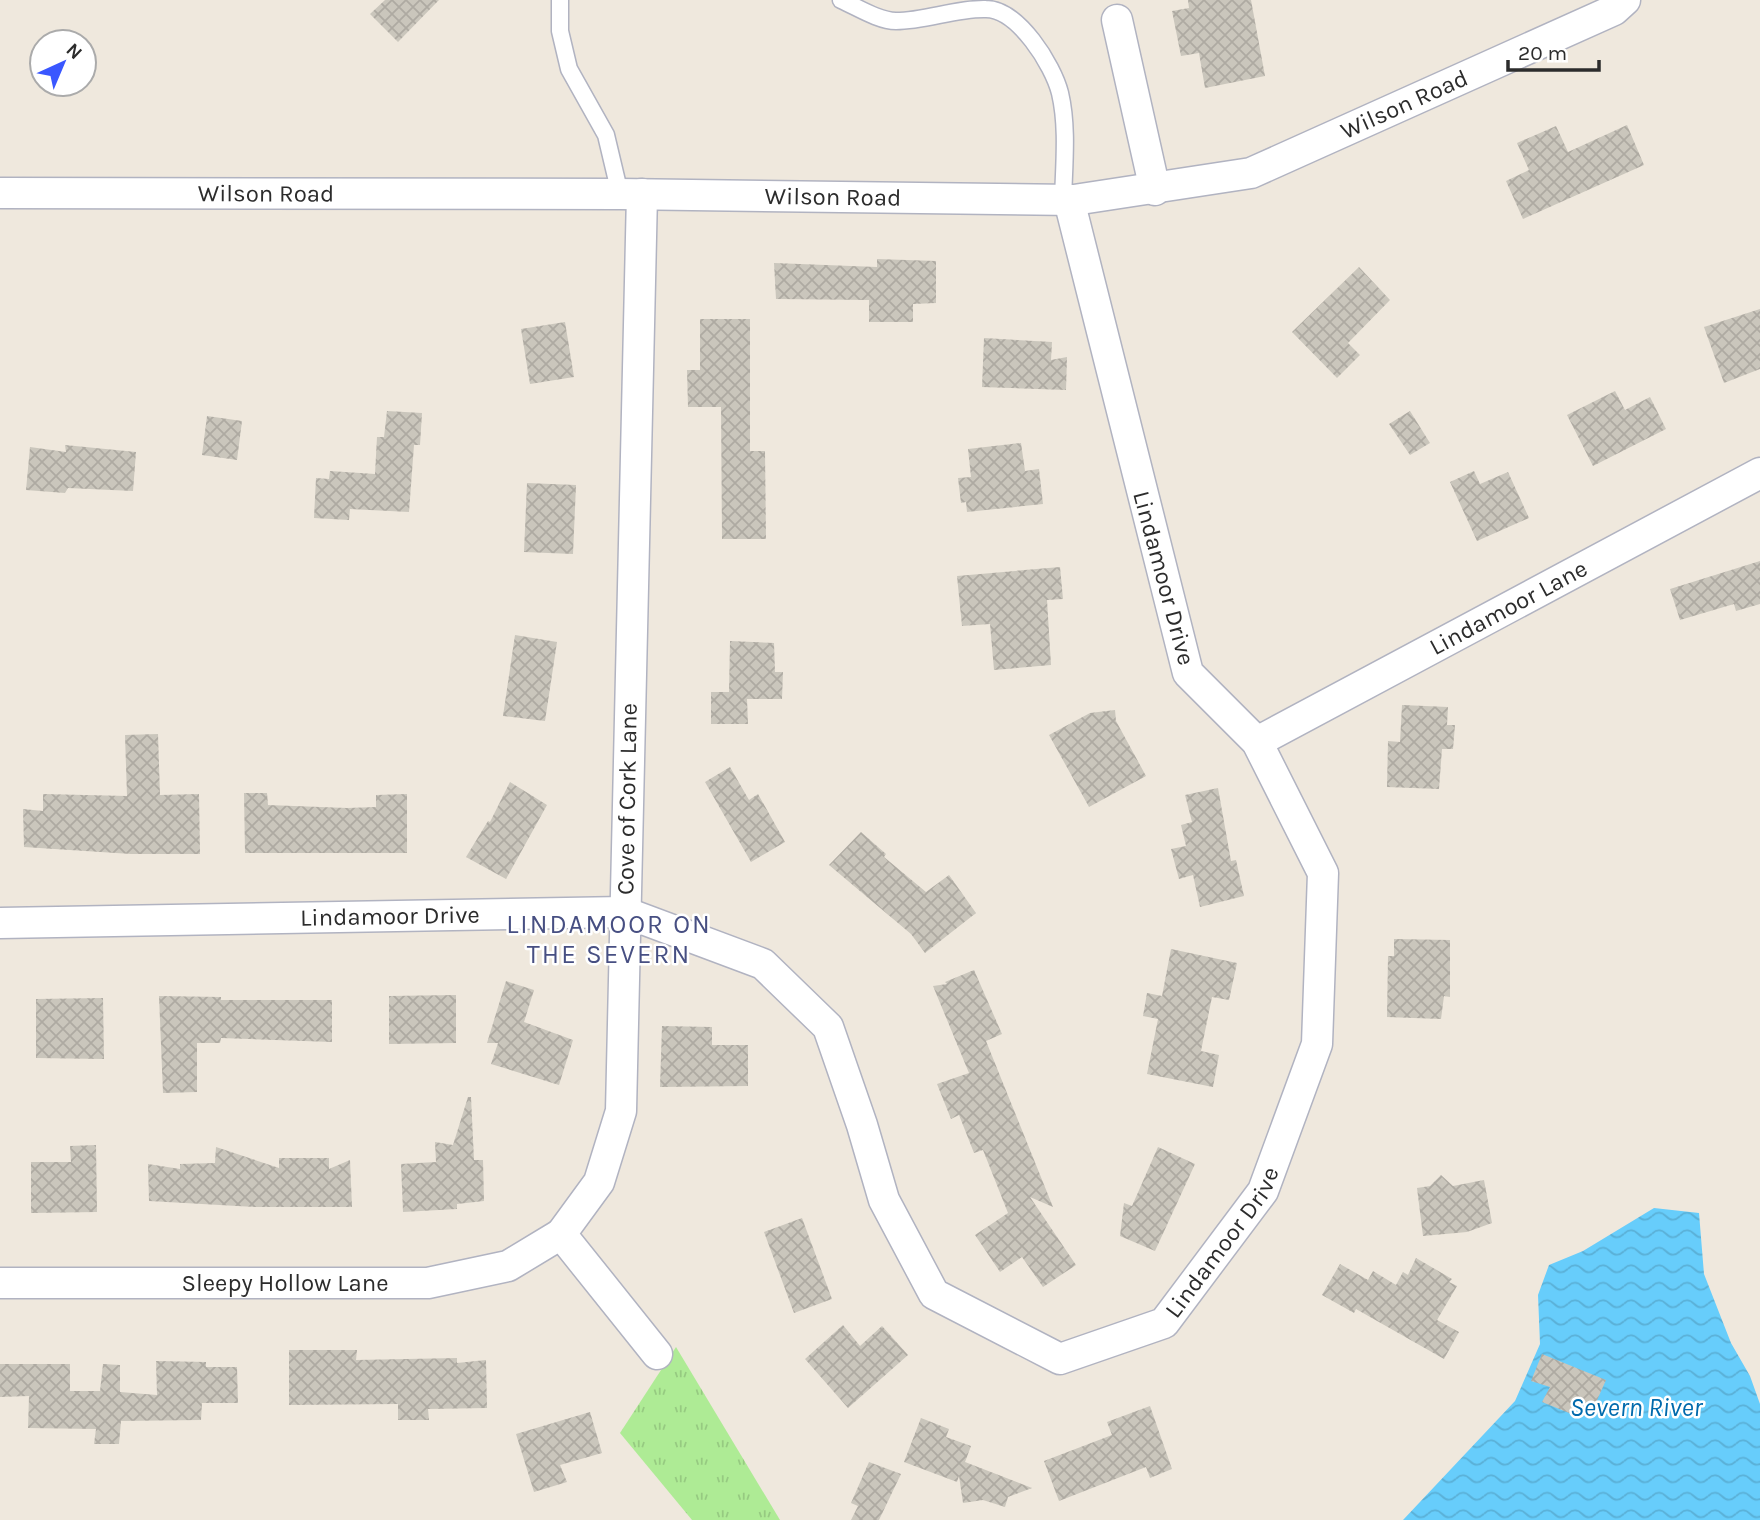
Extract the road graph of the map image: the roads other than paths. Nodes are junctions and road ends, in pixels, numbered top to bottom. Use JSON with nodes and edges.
{"nodes":[{"id":1,"x":560,"y":0,"type":"edge"},
{"id":2,"x":841,"y":0,"type":"edge"},
{"id":3,"x":1625,"y":0,"type":"edge"},
{"id":4,"x":1117,"y":20,"type":"dead end"},
{"id":5,"x":1155,"y":190,"type":"junction"},
{"id":6,"x":0,"y":193,"type":"edge"},
{"id":7,"x":631,"y":194,"type":"junction"},
{"id":8,"x":1066,"y":200,"type":"junction"},
{"id":9,"x":1760,"y":473,"type":"edge"},
{"id":10,"x":1257,"y":742,"type":"junction"},
{"id":11,"x":624,"y":912,"type":"junction"},
{"id":12,"x":0,"y":923,"type":"edge"},
{"id":13,"x":561,"y":1234,"type":"junction"},
{"id":14,"x":0,"y":1283,"type":"edge"},
{"id":15,"x":657,"y":1354,"type":"dead end"}],
"edges":[{"from":1,"to":7,"type":"lane"},
{"from":2,"to":8,"type":"lane"},
{"from":3,"to":5,"type":"street","name":"Wilson Road"},
{"from":4,"to":5,"type":"street"},
{"from":5,"to":8,"type":"street","name":"Wilson Road"},
{"from":6,"to":7,"type":"street","name":"Wilson Road"},
{"from":7,"to":8,"type":"street","name":"Wilson Road"},
{"from":7,"to":11,"type":"street","name":"Cove of Cork Lane"},
{"from":8,"to":10,"type":"street","name":"Lindamoor Drive"},
{"from":9,"to":10,"type":"street","name":"Lindamoor Lane"},
{"from":10,"to":11,"type":"street","name":"Lindamoor Drive"},
{"from":11,"to":12,"type":"street","name":"Lindamoor Drive"},
{"from":11,"to":13,"type":"street","name":"Cove of Cork Lane"},
{"from":13,"to":14,"type":"street","name":"Sleepy Hollow Lane"},
{"from":13,"to":15,"type":"street"}]}
